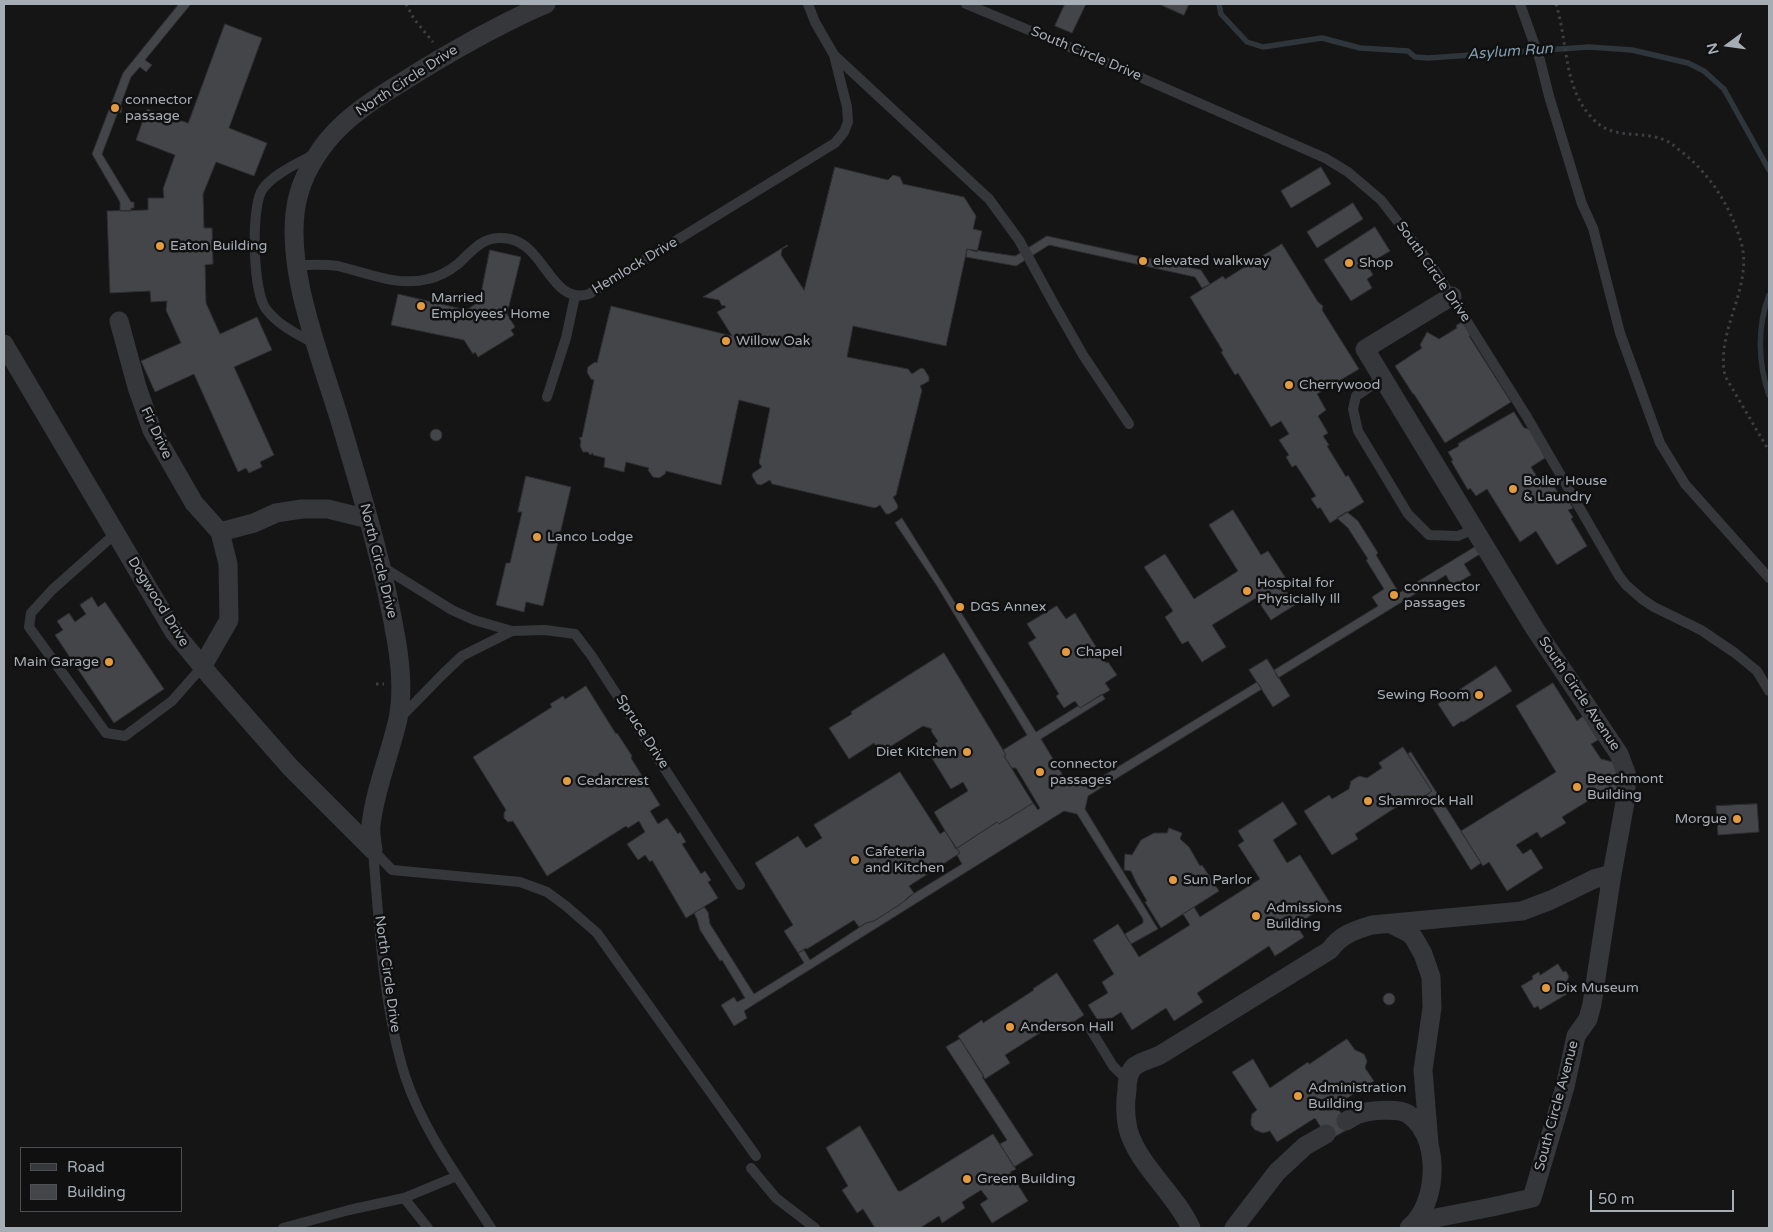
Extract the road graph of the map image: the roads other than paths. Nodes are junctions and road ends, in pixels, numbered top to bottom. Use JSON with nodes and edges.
{"nodes":[{"id":1,"x":546,"y":4,"type":"edge"},
{"id":2,"x":808,"y":4,"type":"edge"},
{"id":3,"x":966,"y":4,"type":"edge"},
{"id":4,"x":1520,"y":4,"type":"edge"},
{"id":5,"x":834,"y":55,"type":"junction"},
{"id":6,"x":320,"y":151,"type":"junction"},
{"id":7,"x":296,"y":265,"type":"junction"},
{"id":8,"x":576,"y":296,"type":"junction"},
{"id":9,"x":1452,"y":296,"type":"junction"},
{"id":10,"x":120,"y":322,"type":"dead end"},
{"id":11,"x":4,"y":344,"type":"edge"},
{"id":12,"x":316,"y":345,"type":"junction"},
{"id":13,"x":1383,"y":378,"type":"junction"},
{"id":14,"x":547,"y":397,"type":"dead end"},
{"id":15,"x":1129,"y":424,"type":"dead end"},
{"id":16,"x":368,"y":519,"type":"junction"},
{"id":17,"x":1474,"y":529,"type":"junction"},
{"id":18,"x":220,"y":532,"type":"junction"},
{"id":19,"x":116,"y":533,"type":"junction"},
{"id":20,"x":380,"y":565,"type":"junction"},
{"id":21,"x":1769,"y":578,"type":"edge"},
{"id":22,"x":512,"y":631,"type":"junction"},
{"id":23,"x":202,"y":667,"type":"junction"},
{"id":24,"x":1769,"y":691,"type":"edge"},
{"id":25,"x":398,"y":720,"type":"junction"},
{"id":26,"x":373,"y":850,"type":"junction"},
{"id":27,"x":1612,"y":874,"type":"junction"},
{"id":28,"x":740,"y":884,"type":"dead end"},
{"id":29,"x":1390,"y":924,"type":"junction"},
{"id":30,"x":1091,"y":1030,"type":"dead end"},
{"id":31,"x":1128,"y":1080,"type":"junction"},
{"id":32,"x":1346,"y":1121,"type":"dead end"},
{"id":33,"x":1326,"y":1134,"type":"dead end"},
{"id":34,"x":1429,"y":1143,"type":"junction"},
{"id":35,"x":756,"y":1156,"type":"dead end"},
{"id":36,"x":751,"y":1168,"type":"dead end"},
{"id":37,"x":456,"y":1176,"type":"junction"},
{"id":38,"x":404,"y":1198,"type":"junction"},
{"id":39,"x":1412,"y":1225,"type":"edge"},
{"id":40,"x":283,"y":1228,"type":"edge"},
{"id":41,"x":428,"y":1228,"type":"edge"},
{"id":42,"x":491,"y":1228,"type":"edge"},
{"id":43,"x":815,"y":1228,"type":"edge"},
{"id":44,"x":1191,"y":1228,"type":"edge"},
{"id":45,"x":1234,"y":1228,"type":"edge"}],
"edges":[{"from":1,"to":6,"type":"street","name":"North Circle Drive"},
{"from":2,"to":5,"type":"lane","name":"Hemlock Drive"},
{"from":3,"to":9,"type":"lane","name":"South Circle Drive"},
{"from":4,"to":21,"type":"lane"},
{"from":5,"to":8,"type":"lane","name":"Hemlock Drive"},
{"from":5,"to":15,"type":"lane"},
{"from":6,"to":7,"type":"street","name":"North Circle Drive"},
{"from":6,"to":12,"type":"lane"},
{"from":7,"to":8,"type":"lane","name":"Hemlock Drive"},
{"from":7,"to":12,"type":"street","name":"North Circle Drive"},
{"from":8,"to":14,"type":"lane"},
{"from":9,"to":13,"type":"street","name":"South Circle Avenue"},
{"from":9,"to":24,"type":"lane","name":"South Circle Drive"},
{"from":10,"to":18,"type":"street","name":"Fir Drive"},
{"from":11,"to":19,"type":"street","name":"Dogwood Drive"},
{"from":12,"to":16,"type":"street","name":"North Circle Drive"},
{"from":13,"to":17,"type":"street","name":"South Circle Avenue"},
{"from":13,"to":17,"type":"lane"},
{"from":16,"to":18,"type":"street"},
{"from":16,"to":20,"type":"street","name":"North Circle Drive"},
{"from":17,"to":27,"type":"street","name":"South Circle Avenue"},
{"from":18,"to":23,"type":"street","name":"Fir Drive"},
{"from":19,"to":23,"type":"street","name":"Dogwood Drive"},
{"from":19,"to":23,"type":"lane"},
{"from":20,"to":22,"type":"lane","name":"Spruce Drive"},
{"from":20,"to":25,"type":"street","name":"North Circle Drive"},
{"from":22,"to":25,"type":"lane","name":"Spruce Drive"},
{"from":22,"to":28,"type":"lane","name":"Spruce Drive"},
{"from":23,"to":26,"type":"street","name":"Dogwood Drive"},
{"from":25,"to":26,"type":"street","name":"North Circle Drive"},
{"from":26,"to":35,"type":"lane"},
{"from":26,"to":37,"type":"lane","name":"North Circle Drive"},
{"from":27,"to":29,"type":"street"},
{"from":27,"to":39,"type":"street","name":"South Circle Avenue"},
{"from":29,"to":31,"type":"street"},
{"from":29,"to":34,"type":"street"},
{"from":30,"to":31,"type":"lane"},
{"from":31,"to":44,"type":"street"},
{"from":32,"to":34,"type":"street"},
{"from":33,"to":45,"type":"street"},
{"from":34,"to":39,"type":"street"},
{"from":36,"to":43,"type":"lane"},
{"from":37,"to":38,"type":"lane"},
{"from":37,"to":42,"type":"lane","name":"North Circle Drive"},
{"from":38,"to":40,"type":"lane"},
{"from":38,"to":41,"type":"lane"}]}
